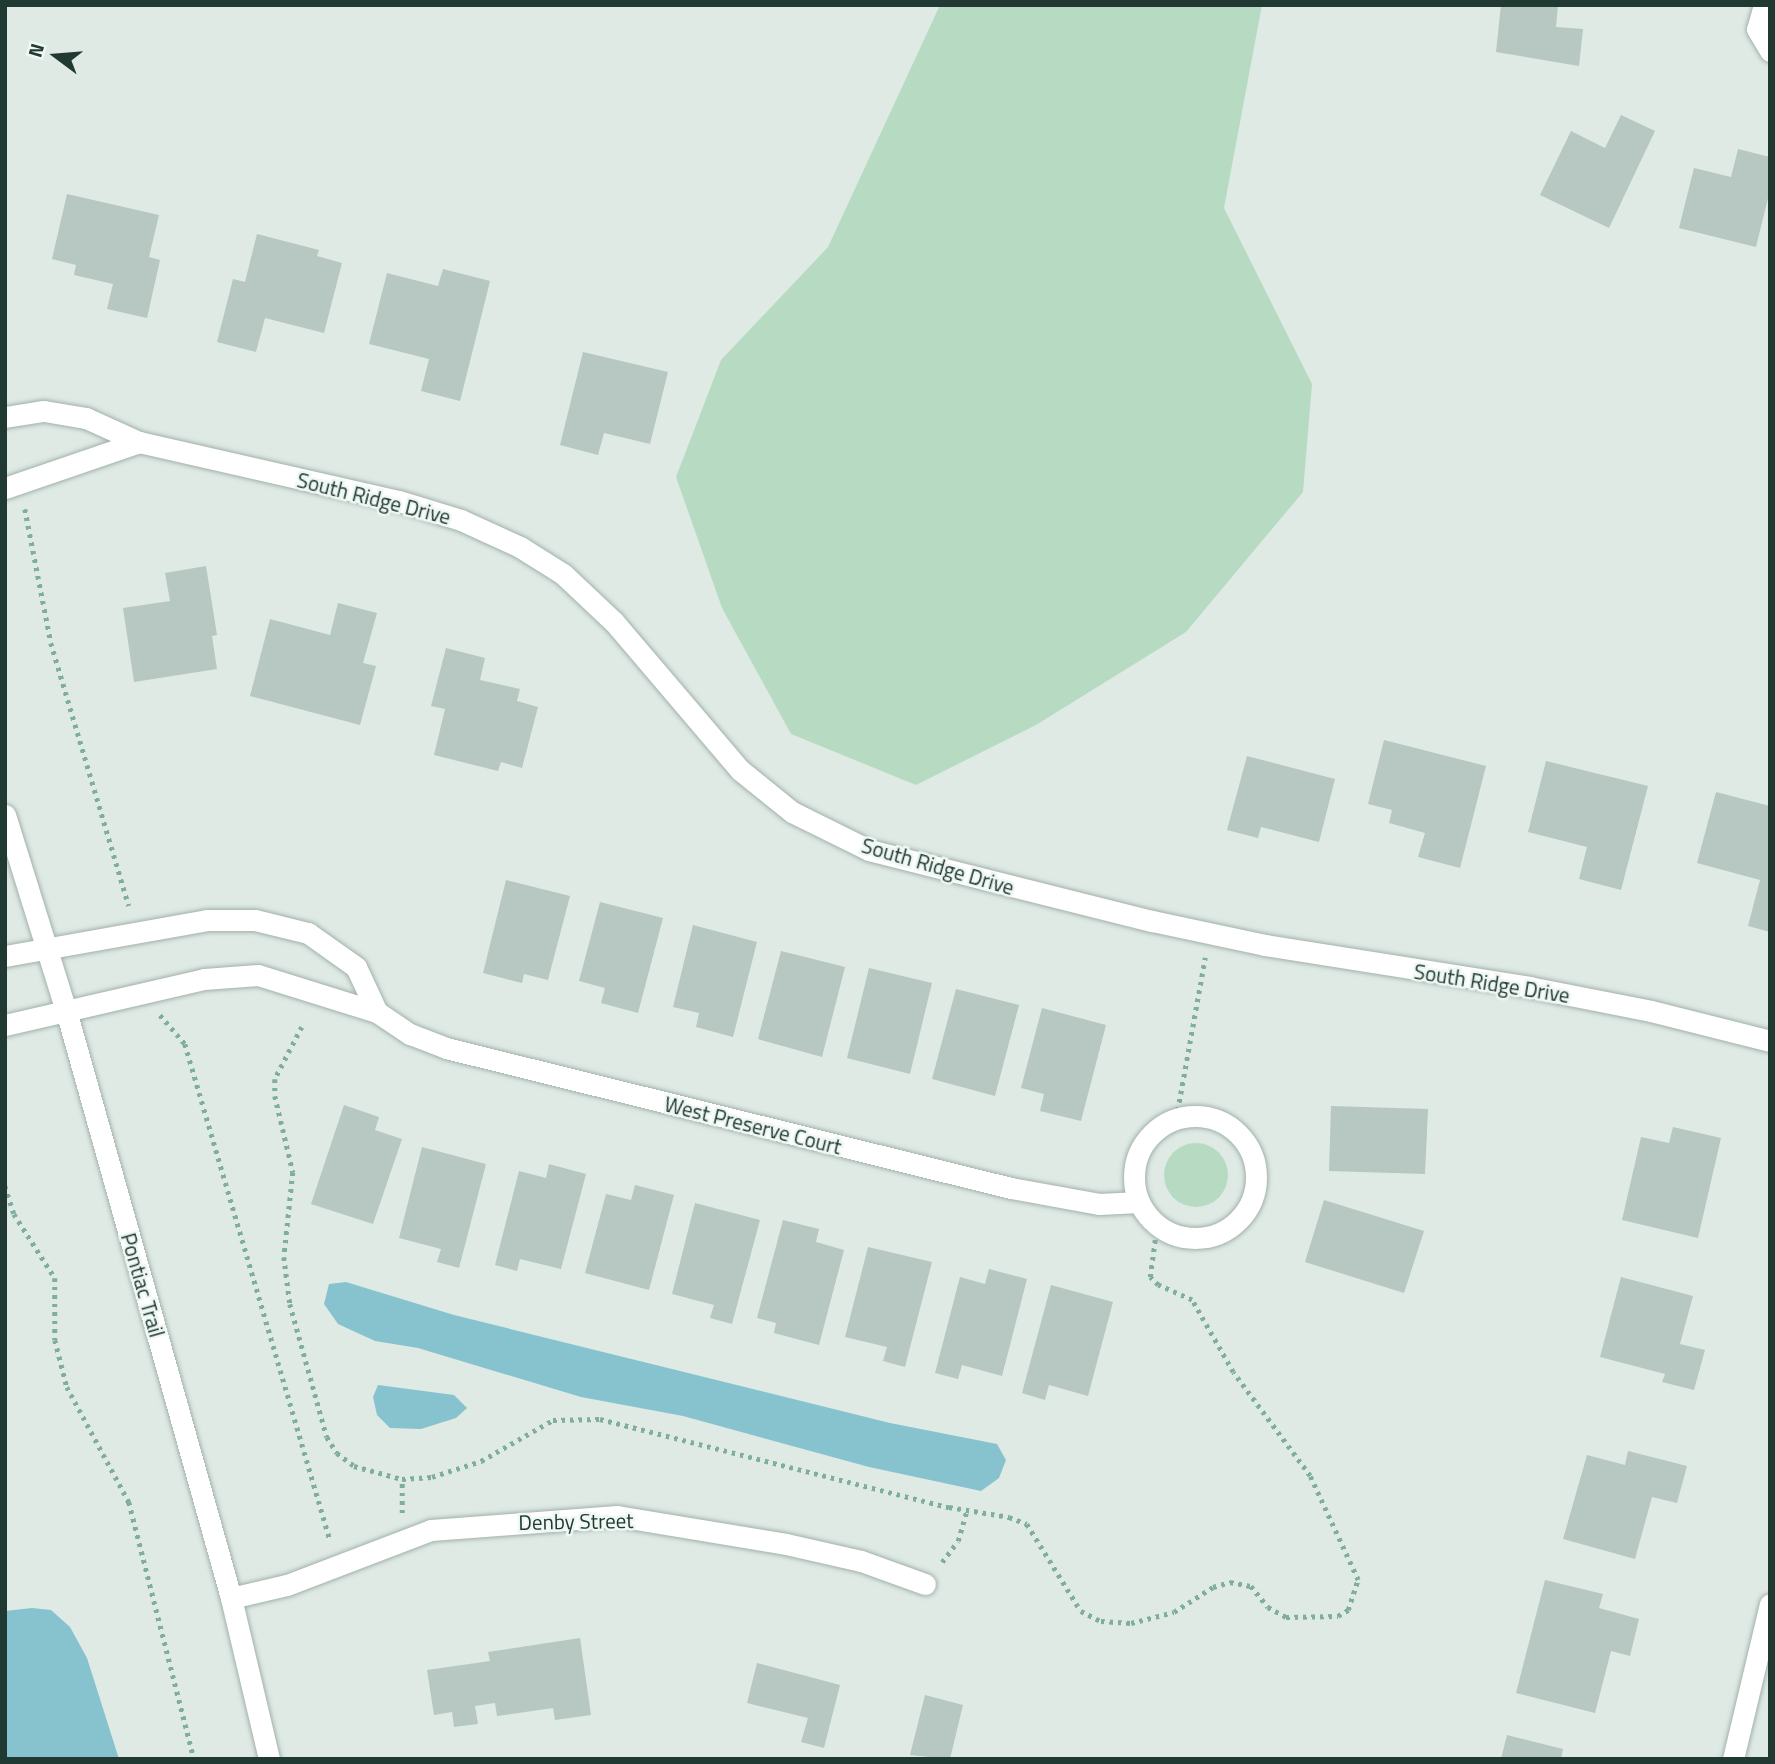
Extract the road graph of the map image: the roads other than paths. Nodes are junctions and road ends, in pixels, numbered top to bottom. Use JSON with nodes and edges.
{"nodes":[{"id":1,"x":1764,"y":5,"type":"edge"},
{"id":2,"x":1770,"y":51,"type":"edge"},
{"id":3,"x":5,"y":417,"type":"edge"},
{"id":4,"x":139,"y":442,"type":"junction"},
{"id":5,"x":5,"y":488,"type":"edge"},
{"id":6,"x":5,"y":815,"type":"edge"},
{"id":7,"x":46,"y":950,"type":"junction"},
{"id":8,"x":5,"y":956,"type":"edge"},
{"id":9,"x":377,"y":1012,"type":"junction"},
{"id":10,"x":67,"y":1014,"type":"junction"},
{"id":11,"x":5,"y":1025,"type":"edge"},
{"id":12,"x":1770,"y":1041,"type":"edge"},
{"id":13,"x":1139,"y":1202,"type":"junction"},
{"id":14,"x":925,"y":1584,"type":"road end"},
{"id":15,"x":231,"y":1598,"type":"junction"},
{"id":16,"x":1770,"y":1604,"type":"edge"},
{"id":17,"x":269,"y":1759,"type":"edge"},
{"id":18,"x":1733,"y":1759,"type":"edge"}],
"edges":[{"from":1,"to":2,"type":"street"},
{"from":3,"to":4,"type":"street","name":"South Ridge Drive"},
{"from":4,"to":5,"type":"street"},
{"from":4,"to":12,"type":"street","name":"South Ridge Drive"},
{"from":6,"to":7,"type":"street","name":"Pontiac Trail"},
{"from":7,"to":8,"type":"street"},
{"from":7,"to":9,"type":"street"},
{"from":7,"to":10,"type":"street","name":"Pontiac Trail"},
{"from":9,"to":10,"type":"street","name":"West Preserve Court"},
{"from":9,"to":13,"type":"street","name":"West Preserve Court"},
{"from":10,"to":11,"type":"street","name":"West Preserve Court"},
{"from":10,"to":15,"type":"street","name":"Pontiac Trail"},
{"from":13,"to":13,"type":"street"},
{"from":14,"to":15,"type":"street","name":"Denby Street"},
{"from":15,"to":17,"type":"street","name":"Pontiac Trail"},
{"from":16,"to":18,"type":"street"}]}
